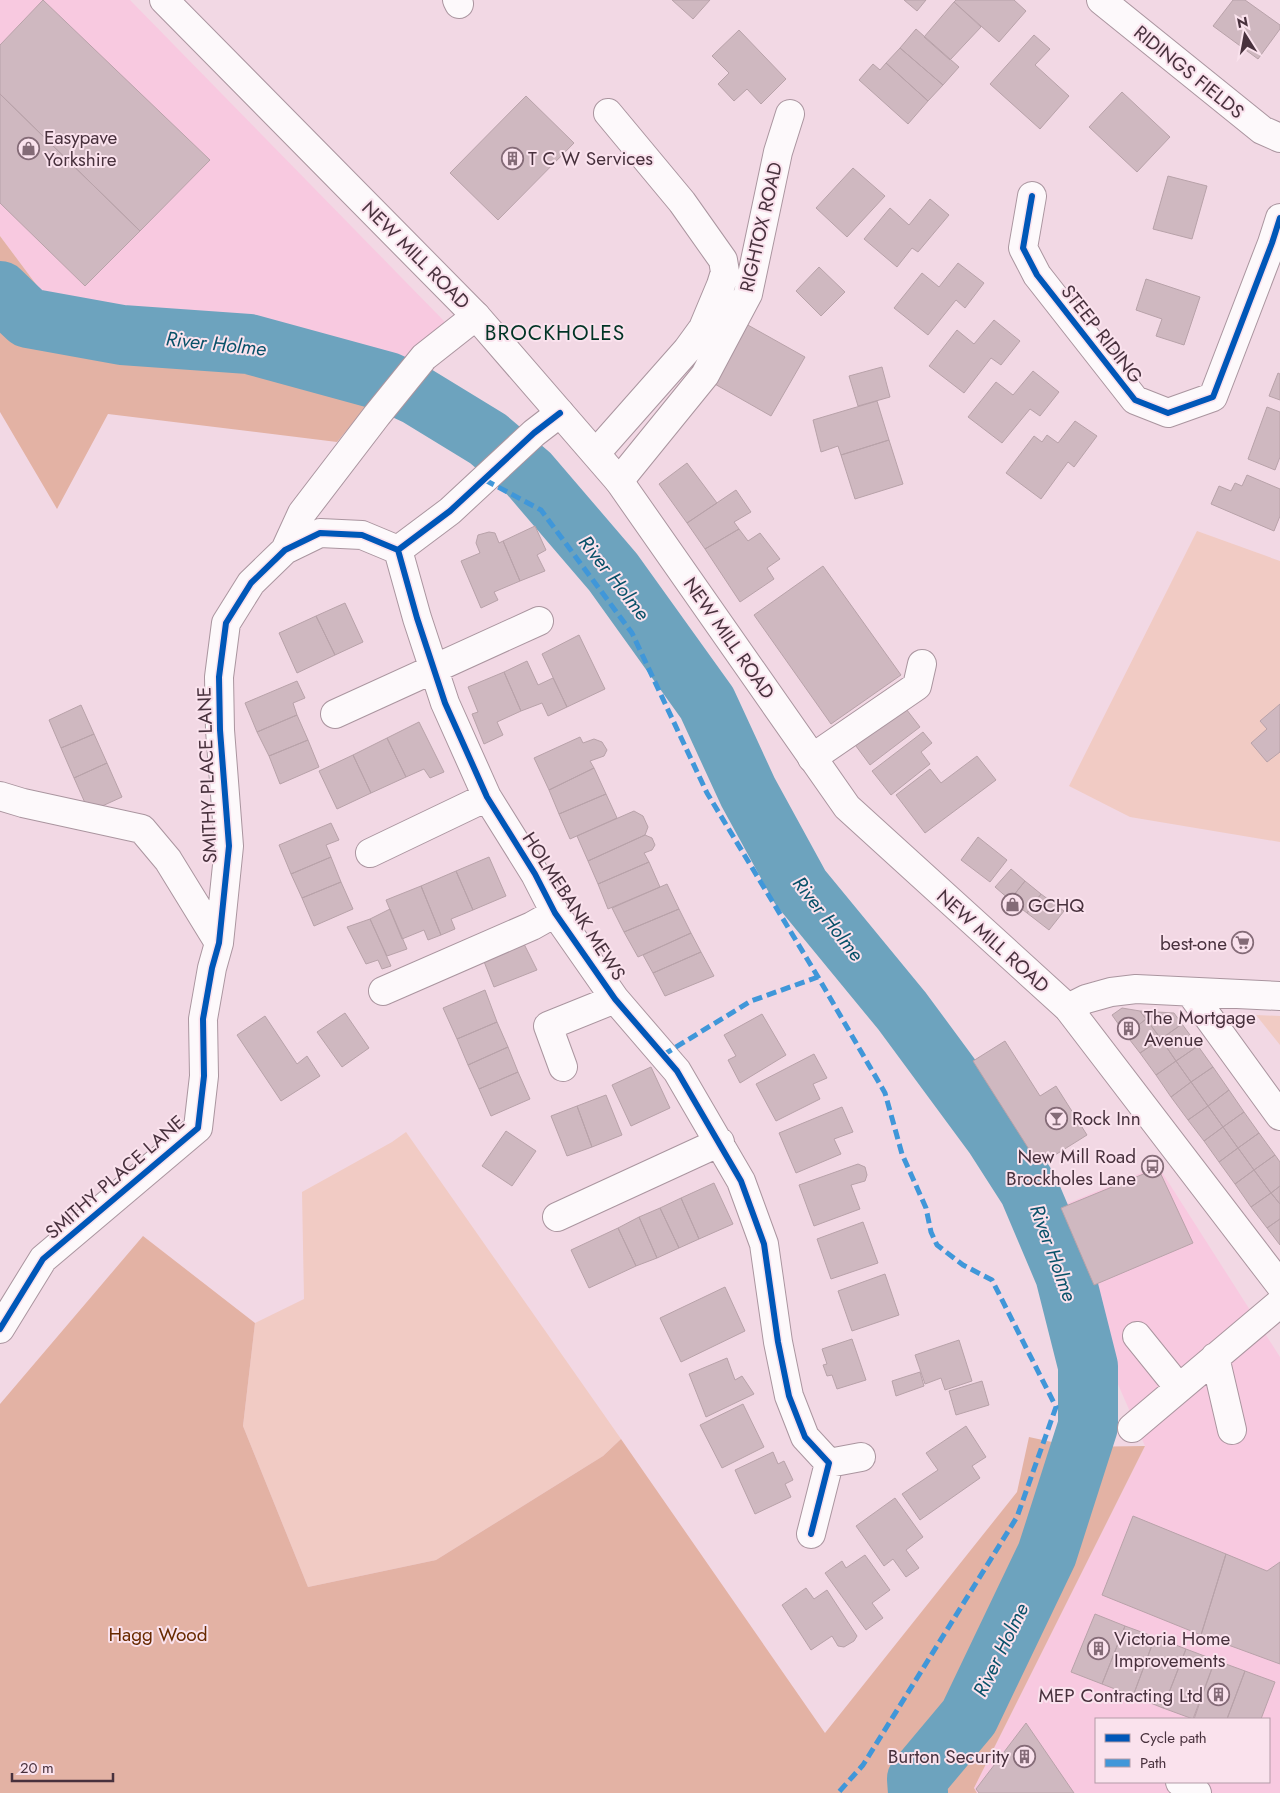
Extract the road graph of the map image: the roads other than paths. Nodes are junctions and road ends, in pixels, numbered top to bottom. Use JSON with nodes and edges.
{"nodes":[{"id":1,"x":1101,"y":0,"type":"edge"},
{"id":2,"x":167,"y":1,"type":"edge"},
{"id":3,"x":608,"y":113,"type":"dead end"},
{"id":4,"x":790,"y":114,"type":"dead end"},
{"id":5,"x":1280,"y":138,"type":"edge"},
{"id":6,"x":1032,"y":196,"type":"dead end"},
{"id":7,"x":1278,"y":235,"type":"edge"},
{"id":8,"x":476,"y":316,"type":"junction"},
{"id":9,"x":560,"y":413,"type":"junction"},
{"id":10,"x":596,"y":453,"type":"junction"},
{"id":11,"x":619,"y":481,"type":"junction"},
{"id":12,"x":285,"y":550,"type":"junction"},
{"id":13,"x":398,"y":550,"type":"junction"},
{"id":14,"x":539,"y":621,"type":"dead end"},
{"id":15,"x":922,"y":664,"type":"dead end"},
{"id":16,"x":434,"y":669,"type":"junction"},
{"id":17,"x":335,"y":714,"type":"dead end"},
{"id":18,"x":812,"y":758,"type":"junction"},
{"id":19,"x":0,"y":796,"type":"edge"},
{"id":20,"x":487,"y":797,"type":"junction"},
{"id":21,"x":370,"y":853,"type":"dead end"},
{"id":22,"x":556,"y":913,"type":"junction"},
{"id":23,"x":219,"y":943,"type":"junction"},
{"id":24,"x":383,"y":991,"type":"dead end"},
{"id":25,"x":1190,"y":992,"type":"junction"},
{"id":26,"x":1280,"y":996,"type":"edge"},
{"id":27,"x":615,"y":999,"type":"junction"},
{"id":28,"x":1068,"y":1008,"type":"junction"},
{"id":29,"x":563,"y":1067,"type":"dead end"},
{"id":30,"x":1280,"y":1116,"type":"edge"},
{"id":31,"x":720,"y":1142,"type":"junction"},
{"id":32,"x":557,"y":1217,"type":"dead end"},
{"id":33,"x":1280,"y":1285,"type":"edge"},
{"id":34,"x":1280,"y":1303,"type":"edge"},
{"id":35,"x":0,"y":1329,"type":"edge"},
{"id":36,"x":1138,"y":1336,"type":"dead end"},
{"id":37,"x":1215,"y":1357,"type":"junction"},
{"id":38,"x":1179,"y":1388,"type":"junction"},
{"id":39,"x":1132,"y":1428,"type":"dead end"},
{"id":40,"x":1232,"y":1430,"type":"dead end"},
{"id":41,"x":861,"y":1456,"type":"dead end"},
{"id":42,"x":829,"y":1463,"type":"junction"},
{"id":43,"x":811,"y":1534,"type":"dead end"},
{"id":44,"x":1182,"y":1783,"type":"edge"},
{"id":45,"x":1198,"y":1793,"type":"edge"}],
"edges":[{"from":1,"to":5,"type":"street","name":"RIDINGS FIELDS"},
{"from":2,"to":8,"type":"street","name":"NEW MILL ROAD"},
{"from":3,"to":10,"type":"street"},
{"from":4,"to":11,"type":"street","name":"RIGHTOX ROAD"},
{"from":6,"to":7,"type":"street","name":"STEEP RIDING"},
{"from":8,"to":9,"type":"street","name":"NEW MILL ROAD"},
{"from":8,"to":12,"type":"street"},
{"from":9,"to":10,"type":"street","name":"NEW MILL ROAD"},
{"from":9,"to":13,"type":"street"},
{"from":10,"to":11,"type":"street","name":"NEW MILL ROAD"},
{"from":11,"to":18,"type":"street","name":"NEW MILL ROAD"},
{"from":12,"to":13,"type":"street","name":"SMITHY PLACE LANE"},
{"from":12,"to":23,"type":"street","name":"SMITHY PLACE LANE"},
{"from":13,"to":16,"type":"street","name":"HOLMEBANK MEWS"},
{"from":14,"to":16,"type":"street"},
{"from":15,"to":18,"type":"street"},
{"from":16,"to":17,"type":"street"},
{"from":16,"to":20,"type":"street","name":"HOLMEBANK MEWS"},
{"from":18,"to":28,"type":"street","name":"NEW MILL ROAD"},
{"from":19,"to":23,"type":"street"},
{"from":20,"to":21,"type":"street"},
{"from":20,"to":22,"type":"street","name":"HOLMEBANK MEWS"},
{"from":22,"to":24,"type":"street","name":"HOLMEBANK MEWS"},
{"from":22,"to":27,"type":"street","name":"HOLMEBANK MEWS"},
{"from":23,"to":35,"type":"street","name":"SMITHY PLACE LANE"},
{"from":25,"to":26,"type":"street"},
{"from":25,"to":28,"type":"street"},
{"from":25,"to":30,"type":"street"},
{"from":27,"to":29,"type":"street","name":"HOLMEBANK MEWS"},
{"from":27,"to":31,"type":"street","name":"HOLMEBANK MEWS"},
{"from":28,"to":33,"type":"street","name":"NEW MILL ROAD"},
{"from":31,"to":32,"type":"street"},
{"from":31,"to":42,"type":"street","name":"HOLMEBANK MEWS"},
{"from":34,"to":37,"type":"street"},
{"from":36,"to":38,"type":"street"},
{"from":37,"to":38,"type":"street"},
{"from":37,"to":40,"type":"street"},
{"from":38,"to":39,"type":"street"},
{"from":41,"to":42,"type":"street"},
{"from":42,"to":43,"type":"street"},
{"from":44,"to":45,"type":"street"}]}
